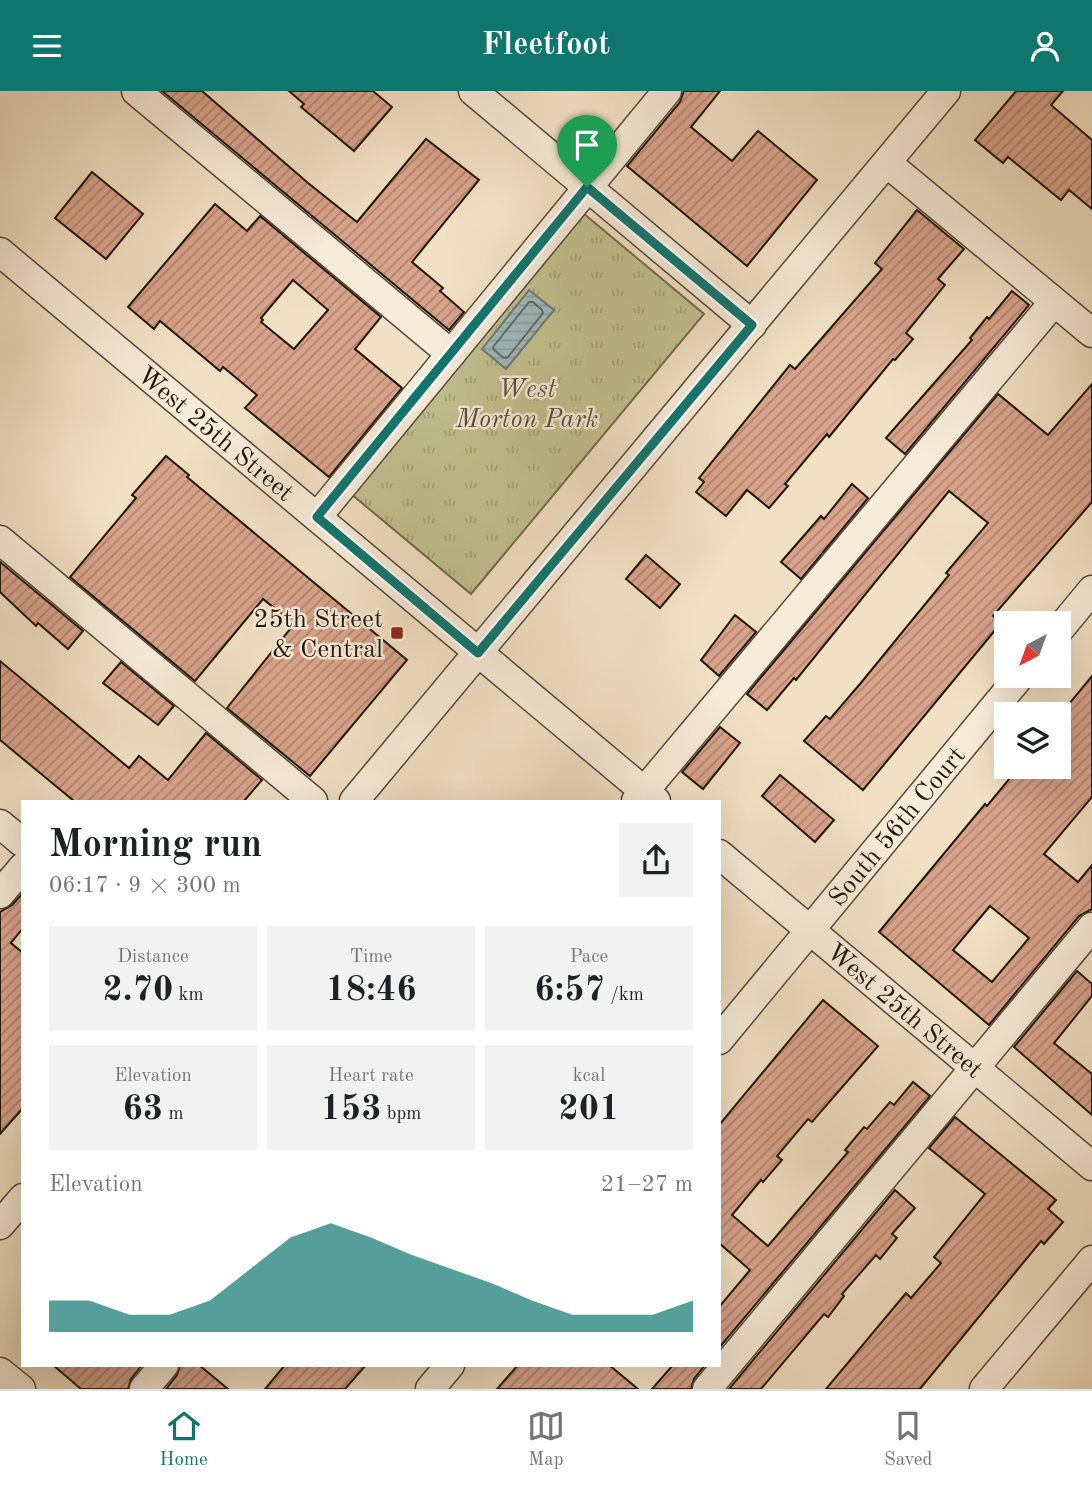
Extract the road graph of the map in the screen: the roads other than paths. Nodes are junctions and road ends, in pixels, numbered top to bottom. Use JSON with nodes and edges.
{"nodes":[{"id":1,"x":136,"y":91,"type":"edge"},
{"id":2,"x":473,"y":91,"type":"edge"},
{"id":3,"x":667,"y":91,"type":"edge"},
{"id":4,"x":946,"y":91,"type":"edge"},
{"id":5,"x":887,"y":163,"type":"junction"},
{"id":6,"x":587,"y":187,"type":"junction"},
{"id":7,"x":0,"y":253,"type":"edge"},
{"id":8,"x":1054,"y":302,"type":"junction"},
{"id":9,"x":752,"y":325,"type":"junction"},
{"id":10,"x":1092,"y":334,"type":"edge"},
{"id":11,"x":451,"y":354,"type":"junction"},
{"id":12,"x":317,"y":517,"type":"junction"},
{"id":13,"x":0,"y":540,"type":"edge"},
{"id":14,"x":1092,"y":590,"type":"edge"},
{"id":15,"x":1071,"y":616,"type":"edge"},
{"id":16,"x":478,"y":653,"type":"junction"},
{"id":17,"x":1010,"y":688,"type":"edge"},
{"id":18,"x":645,"y":798,"type":"edge"},
{"id":19,"x":312,"y":800,"type":"edge"},
{"id":20,"x":355,"y":800,"type":"edge"},
{"id":21,"x":0,"y":824,"type":"edge"},
{"id":22,"x":21,"y":841,"type":"edge"},
{"id":23,"x":721,"y":856,"type":"edge"},
{"id":24,"x":21,"y":869,"type":"edge"},
{"id":25,"x":0,"y":894,"type":"edge"},
{"id":26,"x":1092,"y":927,"type":"edge"},
{"id":27,"x":810,"y":930,"type":"junction"},
{"id":28,"x":721,"y":1038,"type":"edge"},
{"id":29,"x":975,"y":1068,"type":"junction"},
{"id":30,"x":1092,"y":1166,"type":"edge"},
{"id":31,"x":21,"y":1200,"type":"edge"},
{"id":32,"x":0,"y":1225,"type":"edge"},
{"id":33,"x":1092,"y":1260,"type":"edge"},
{"id":34,"x":162,"y":1367,"type":"edge"},
{"id":35,"x":448,"y":1367,"type":"edge"},
{"id":36,"x":0,"y":1372,"type":"edge"},
{"id":37,"x":21,"y":1389,"type":"edge"},
{"id":38,"x":144,"y":1389,"type":"edge"},
{"id":39,"x":430,"y":1389,"type":"edge"},
{"id":40,"x":707,"y":1389,"type":"edge"},
{"id":41,"x":984,"y":1389,"type":"edge"}],
"edges":[{"from":1,"to":11,"type":"street"},
{"from":2,"to":6,"type":"street"},
{"from":3,"to":6,"type":"street"},
{"from":4,"to":5,"type":"street"},
{"from":5,"to":8,"type":"street"},
{"from":5,"to":9,"type":"street"},
{"from":6,"to":9,"type":"street"},
{"from":6,"to":11,"type":"street"},
{"from":7,"to":12,"type":"street","name":"West 25th Street"},
{"from":8,"to":10,"type":"street"},
{"from":8,"to":18,"type":"street"},
{"from":9,"to":16,"type":"street"},
{"from":11,"to":12,"type":"street"},
{"from":12,"to":16,"type":"street","name":"West 25th Street"},
{"from":13,"to":19,"type":"street"},
{"from":14,"to":15,"type":"street"},
{"from":16,"to":18,"type":"street","name":"West 25th Street"},
{"from":16,"to":20,"type":"street"},
{"from":17,"to":27,"type":"street","name":"South 56th Court"},
{"from":21,"to":22,"type":"street"},
{"from":23,"to":27,"type":"street","name":"West 25th Street"},
{"from":24,"to":25,"type":"street"},
{"from":26,"to":29,"type":"street"},
{"from":27,"to":28,"type":"street","name":"South 56th Court"},
{"from":27,"to":29,"type":"street","name":"West 25th Street"},
{"from":29,"to":30,"type":"street","name":"West 25th Street"},
{"from":29,"to":40,"type":"street"},
{"from":31,"to":32,"type":"street"},
{"from":33,"to":41,"type":"street"},
{"from":34,"to":38,"type":"street"},
{"from":35,"to":39,"type":"street"},
{"from":36,"to":37,"type":"street"}]}
